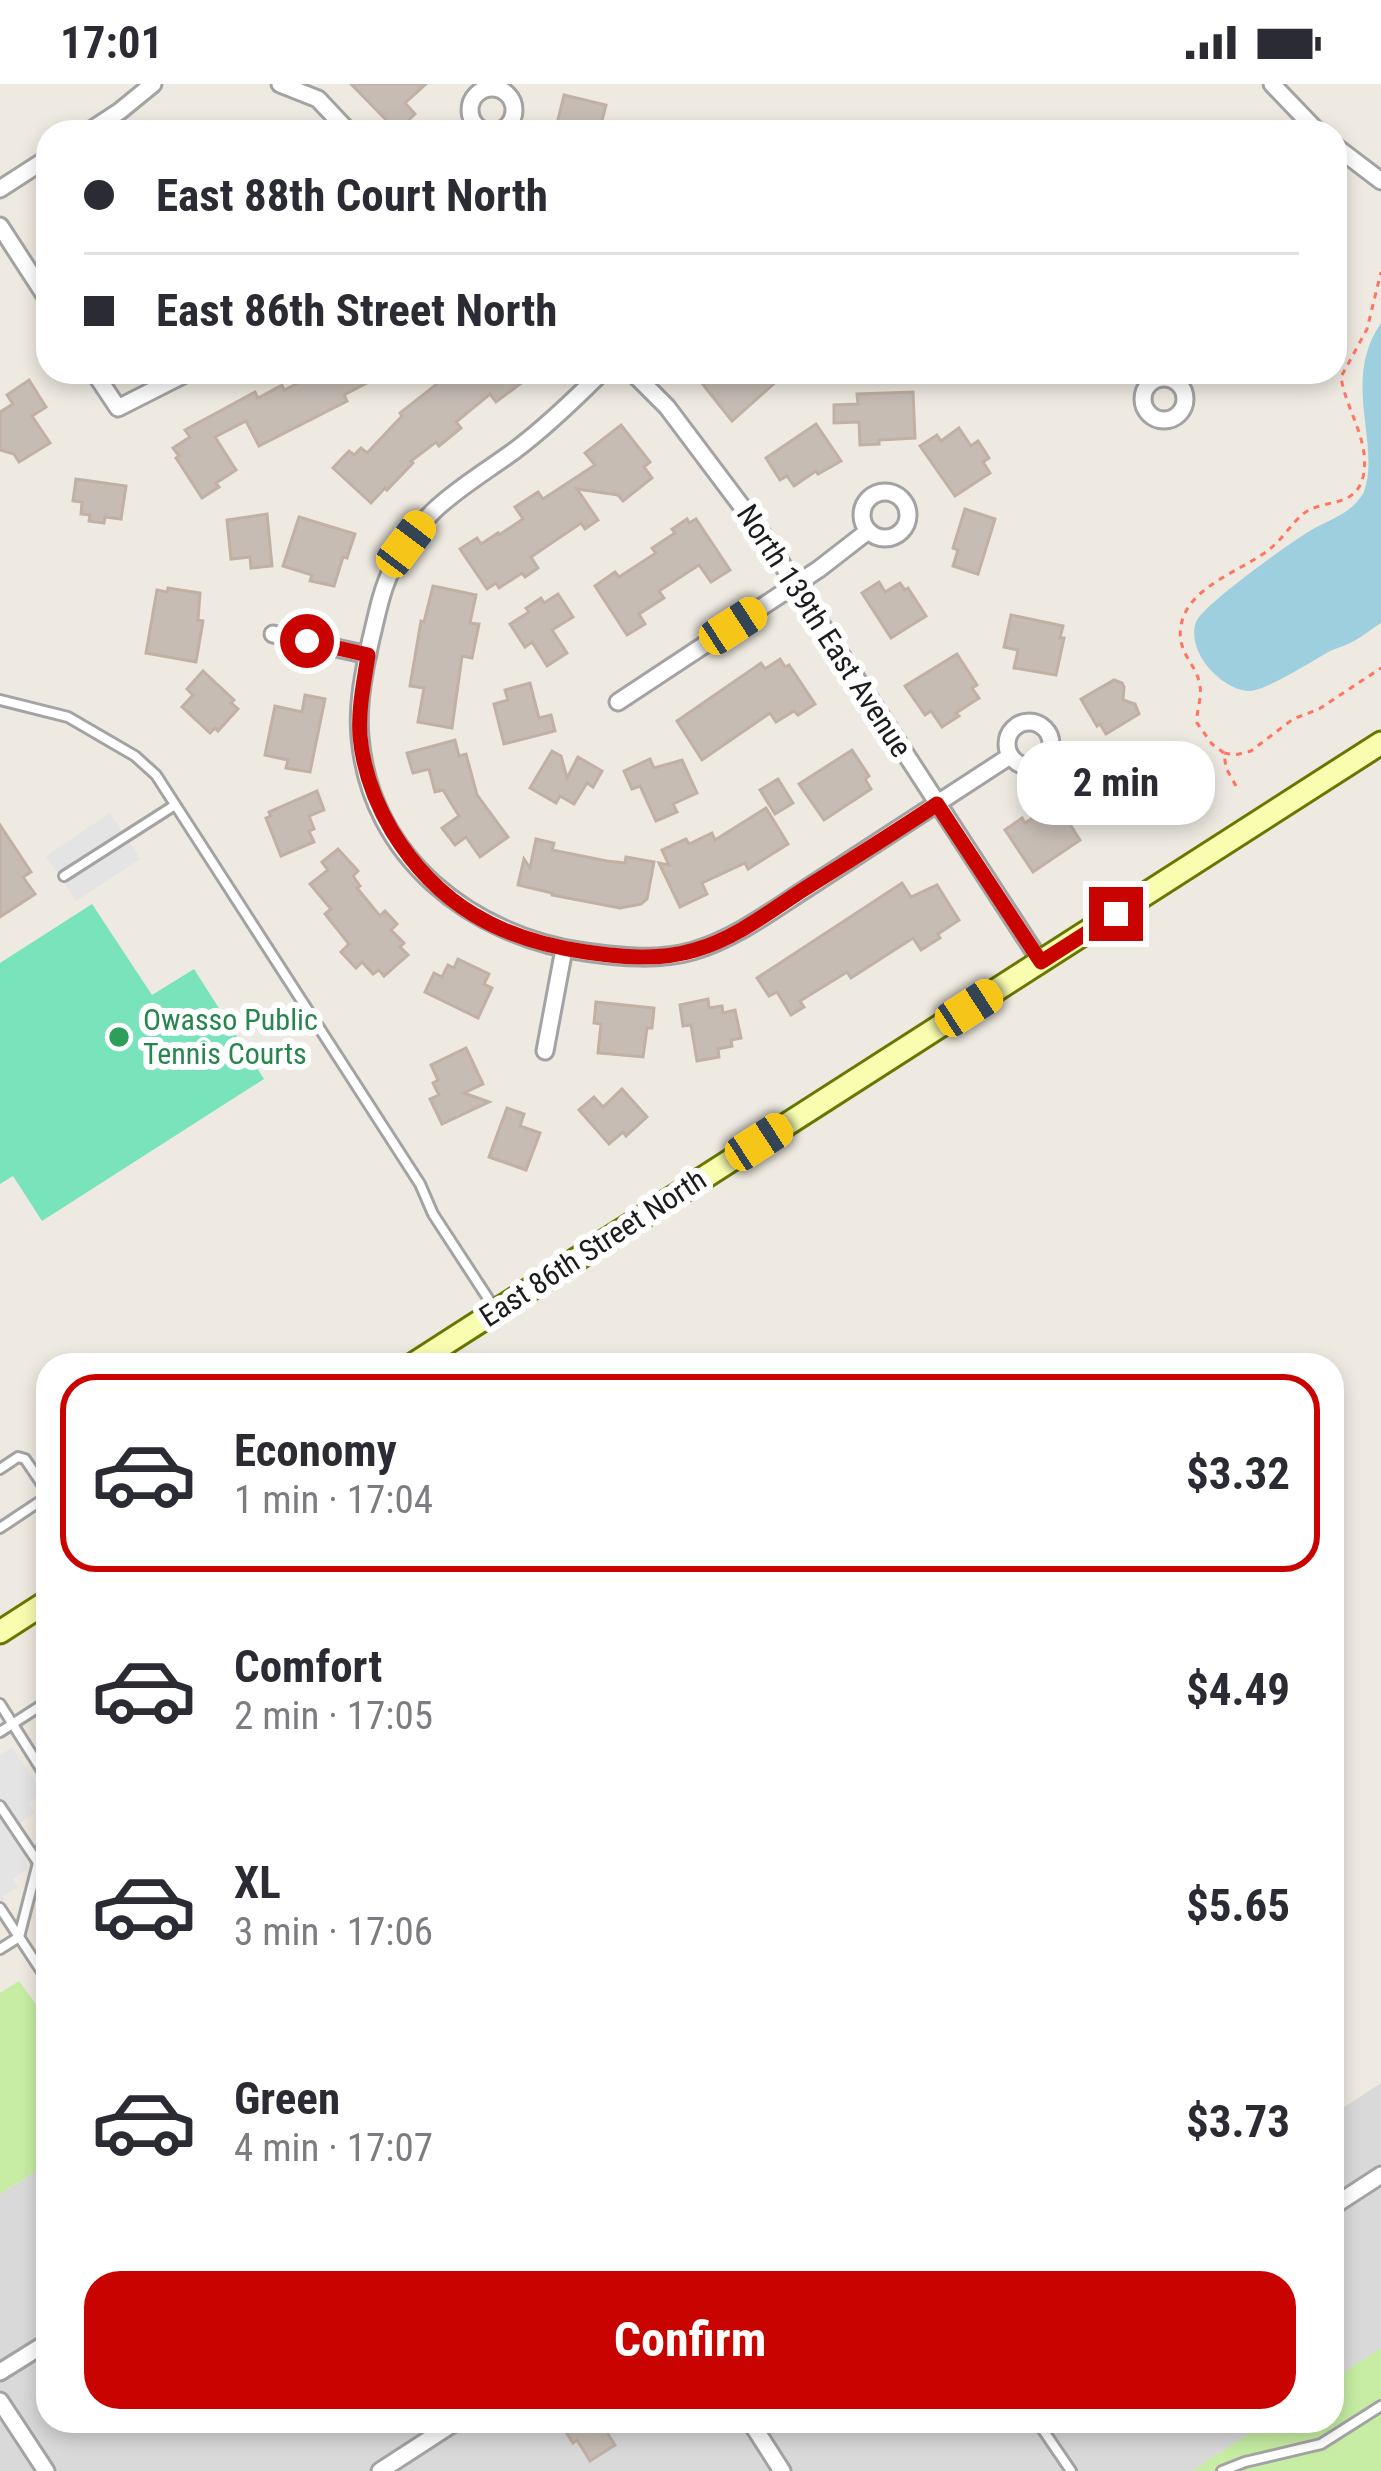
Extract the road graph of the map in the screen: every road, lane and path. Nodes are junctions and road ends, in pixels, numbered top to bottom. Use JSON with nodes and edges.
{"nodes":[{"id":1,"x":153,"y":84,"type":"edge"},
{"id":2,"x":280,"y":84,"type":"edge"},
{"id":3,"x":1272,"y":84,"type":"edge"},
{"id":4,"x":106,"y":120,"type":"edge"},
{"id":5,"x":338,"y":120,"type":"edge"},
{"id":6,"x":1306,"y":120,"type":"edge"},
{"id":7,"x":1347,"y":155,"type":"edge"},
{"id":8,"x":36,"y":166,"type":"edge"},
{"id":9,"x":1381,"y":181,"type":"edge"},
{"id":10,"x":0,"y":188,"type":"edge"},
{"id":11,"x":0,"y":226,"type":"edge"},
{"id":12,"x":1381,"y":272,"type":"edge"},
{"id":13,"x":36,"y":282,"type":"edge"},
{"id":14,"x":1347,"y":364,"type":"edge"},
{"id":15,"x":102,"y":384,"type":"edge"},
{"id":16,"x":165,"y":384,"type":"edge"},
{"id":17,"x":589,"y":384,"type":"edge"},
{"id":18,"x":644,"y":384,"type":"edge"},
{"id":19,"x":1343,"y":384,"type":"edge"},
{"id":20,"x":868,"y":531,"type":"dead end"},
{"id":21,"x":795,"y":584,"type":"junction"},
{"id":22,"x":274,"y":634,"type":"dead end"},
{"id":23,"x":368,"y":655,"type":"junction"},
{"id":24,"x":1381,"y":668,"type":"edge"},
{"id":25,"x":0,"y":700,"type":"edge"},
{"id":26,"x":617,"y":702,"type":"dead end"},
{"id":27,"x":1381,"y":743,"type":"edge"},
{"id":28,"x":1224,"y":753,"type":"junction"},
{"id":29,"x":1010,"y":756,"type":"dead end"},
{"id":30,"x":1236,"y":786,"type":"dead end"},
{"id":31,"x":937,"y":804,"type":"junction"},
{"id":32,"x":176,"y":806,"type":"junction"},
{"id":33,"x":64,"y":876,"type":"dead end"},
{"id":34,"x":564,"y":949,"type":"junction"},
{"id":35,"x":1041,"y":962,"type":"junction"},
{"id":36,"x":545,"y":1051,"type":"dead end"},
{"id":37,"x":496,"y":1310,"type":"junction"},
{"id":38,"x":430,"y":1353,"type":"edge"},
{"id":39,"x":0,"y":1469,"type":"edge"},
{"id":40,"x":36,"y":1476,"type":"edge"},
{"id":41,"x":36,"y":1502,"type":"edge"},
{"id":42,"x":0,"y":1528,"type":"edge"},
{"id":43,"x":36,"y":1609,"type":"edge"},
{"id":44,"x":0,"y":1632,"type":"edge"},
{"id":45,"x":0,"y":1704,"type":"edge"},
{"id":46,"x":36,"y":1709,"type":"edge"},
{"id":47,"x":13,"y":1724,"type":"junction"},
{"id":48,"x":0,"y":1732,"type":"edge"},
{"id":49,"x":36,"y":1761,"type":"edge"},
{"id":50,"x":0,"y":1806,"type":"edge"},
{"id":51,"x":36,"y":1860,"type":"edge"},
{"id":52,"x":36,"y":1875,"type":"edge"},
{"id":53,"x":0,"y":1908,"type":"edge"},
{"id":54,"x":19,"y":1936,"type":"junction"},
{"id":55,"x":0,"y":1949,"type":"edge"},
{"id":56,"x":36,"y":1962,"type":"edge"},
{"id":57,"x":1381,"y":2175,"type":"edge"},
{"id":58,"x":1344,"y":2199,"type":"edge"},
{"id":59,"x":36,"y":2350,"type":"edge"},
{"id":60,"x":0,"y":2372,"type":"edge"},
{"id":61,"x":0,"y":2402,"type":"edge"},
{"id":62,"x":1381,"y":2406,"type":"edge"},
{"id":63,"x":1344,"y":2430,"type":"edge"},
{"id":64,"x":439,"y":2433,"type":"edge"},
{"id":65,"x":757,"y":2433,"type":"edge"},
{"id":66,"x":1045,"y":2433,"type":"edge"},
{"id":67,"x":1339,"y":2433,"type":"edge"},
{"id":68,"x":46,"y":2471,"type":"edge"},
{"id":69,"x":380,"y":2471,"type":"edge"},
{"id":70,"x":782,"y":2471,"type":"edge"},
{"id":71,"x":1071,"y":2471,"type":"edge"},
{"id":72,"x":1222,"y":2471,"type":"edge"}],
"edges":[{"from":1,"to":4,"type":"street"},
{"from":2,"to":5,"type":"street"},
{"from":3,"to":6,"type":"street"},
{"from":7,"to":9,"type":"street"},
{"from":8,"to":10,"type":"street"},
{"from":11,"to":13,"type":"street"},
{"from":12,"to":14,"type":"path"},
{"from":15,"to":16,"type":"street"},
{"from":17,"to":23,"type":"street"},
{"from":18,"to":21,"type":"street","name":"North 139th East Avenue"},
{"from":19,"to":28,"type":"path"},
{"from":20,"to":21,"type":"street"},
{"from":21,"to":26,"type":"street"},
{"from":21,"to":31,"type":"street","name":"North 139th East Avenue"},
{"from":22,"to":23,"type":"street"},
{"from":23,"to":34,"type":"street"},
{"from":24,"to":28,"type":"path"},
{"from":25,"to":32,"type":"lane"},
{"from":27,"to":35,"type":"main road","name":"East 86th Street North"},
{"from":28,"to":30,"type":"path"},
{"from":29,"to":31,"type":"street"},
{"from":31,"to":34,"type":"street"},
{"from":31,"to":35,"type":"street","name":"North 139th East Avenue"},
{"from":32,"to":33,"type":"lane"},
{"from":32,"to":37,"type":"lane"},
{"from":34,"to":36,"type":"street"},
{"from":35,"to":37,"type":"main road","name":"East 86th Street North"},
{"from":37,"to":38,"type":"main road","name":"East 86th Street North"},
{"from":39,"to":40,"type":"lane"},
{"from":41,"to":42,"type":"lane"},
{"from":43,"to":44,"type":"main road"},
{"from":45,"to":47,"type":"lane"},
{"from":46,"to":47,"type":"lane"},
{"from":47,"to":48,"type":"lane"},
{"from":47,"to":49,"type":"lane"},
{"from":50,"to":51,"type":"lane"},
{"from":52,"to":54,"type":"lane"},
{"from":53,"to":54,"type":"lane"},
{"from":54,"to":55,"type":"lane"},
{"from":54,"to":56,"type":"lane"},
{"from":57,"to":58,"type":"street"},
{"from":59,"to":60,"type":"street"},
{"from":61,"to":68,"type":"street"},
{"from":62,"to":63,"type":"lane"},
{"from":64,"to":69,"type":"street"},
{"from":65,"to":70,"type":"street"},
{"from":66,"to":71,"type":"lane"},
{"from":67,"to":72,"type":"lane"}]}
